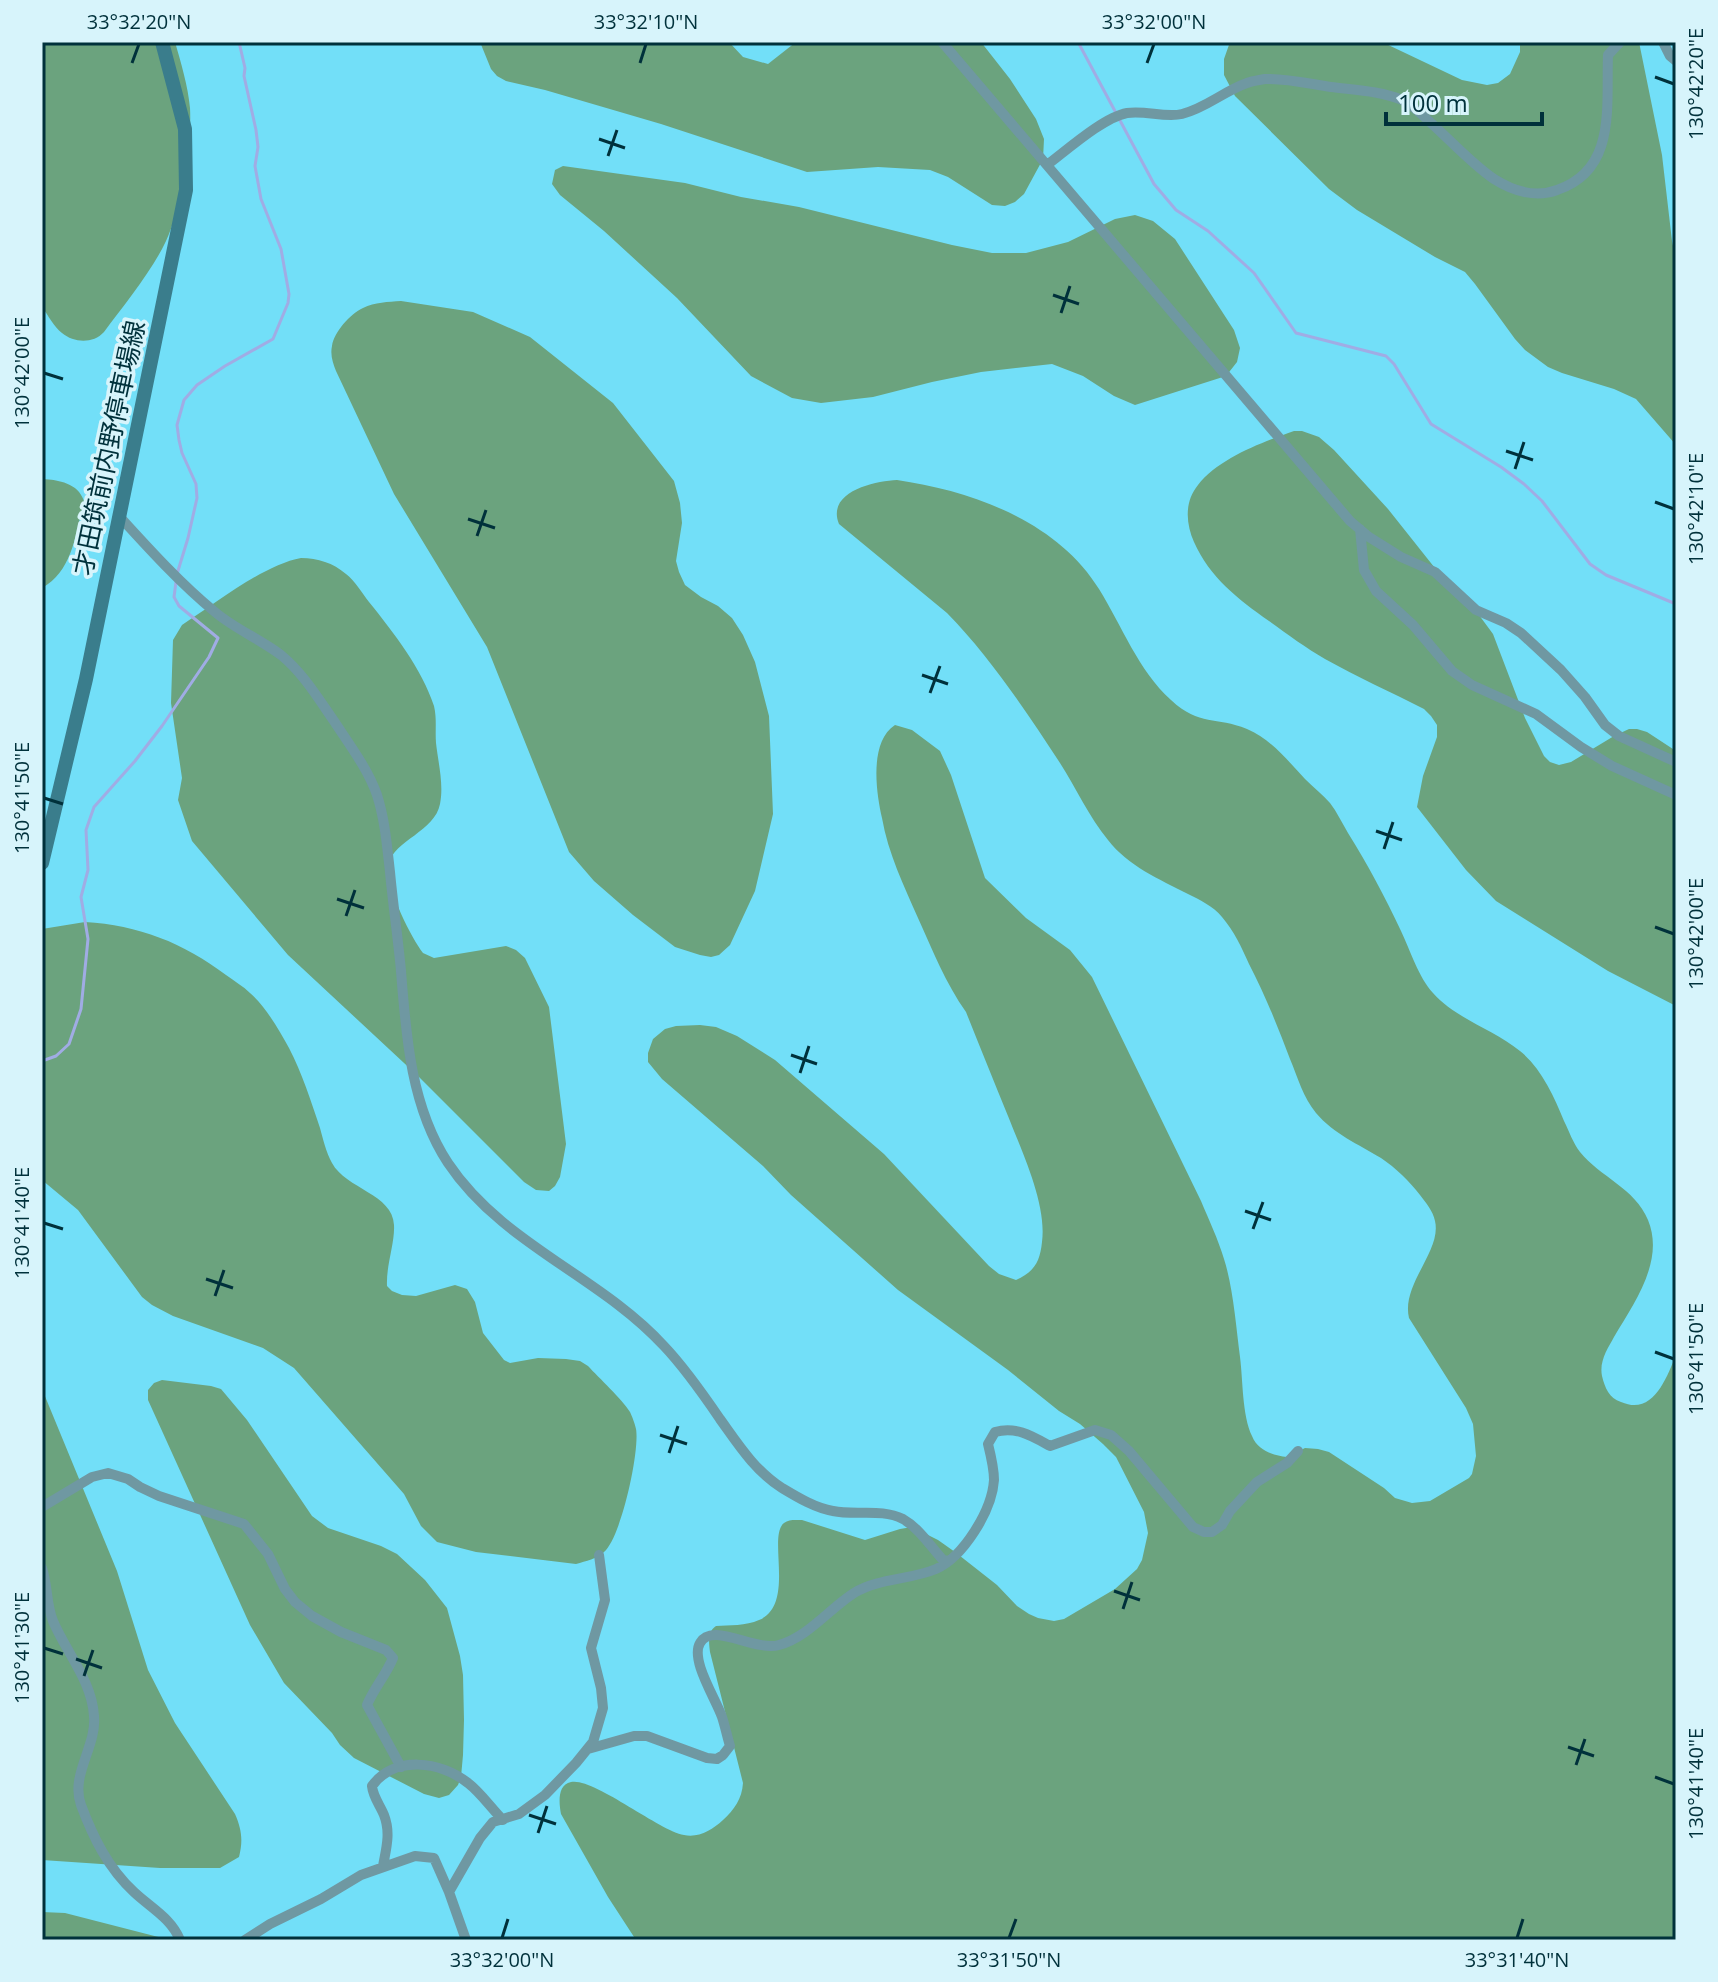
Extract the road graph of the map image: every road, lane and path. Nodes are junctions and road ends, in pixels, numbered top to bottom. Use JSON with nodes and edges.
{"nodes":[{"id":1,"x":162,"y":42,"type":"edge"},
{"id":2,"x":942,"y":42,"type":"edge"},
{"id":3,"x":1620,"y":42,"type":"edge"},
{"id":4,"x":1663,"y":42,"type":"edge"},
{"id":5,"x":1676,"y":61,"type":"edge"},
{"id":6,"x":1047,"y":165,"type":"junction"},
{"id":7,"x":120,"y":517,"type":"junction"},
{"id":8,"x":1360,"y":529,"type":"junction"},
{"id":9,"x":1676,"y":762,"type":"edge"},
{"id":10,"x":1676,"y":795,"type":"edge"},
{"id":11,"x":42,"y":863,"type":"edge"},
{"id":12,"x":1298,"y":1451,"type":"dead end"},
{"id":13,"x":42,"y":1507,"type":"edge"},
{"id":14,"x":599,"y":1555,"type":"dead end"},
{"id":15,"x":948,"y":1561,"type":"junction"},
{"id":16,"x":42,"y":1568,"type":"edge"},
{"id":17,"x":588,"y":1749,"type":"junction"},
{"id":18,"x":401,"y":1767,"type":"junction"},
{"id":19,"x":503,"y":1820,"type":"junction"},
{"id":20,"x":383,"y":1866,"type":"junction"},
{"id":21,"x":449,"y":1892,"type":"junction"},
{"id":22,"x":180,"y":1940,"type":"edge"},
{"id":23,"x":245,"y":1940,"type":"edge"},
{"id":24,"x":466,"y":1940,"type":"edge"}],
"edges":[{"from":1,"to":7,"type":"main road","name":"才田筑前内野停車場線"},
{"from":2,"to":6,"type":"street"},
{"from":3,"to":6,"type":"street"},
{"from":4,"to":5,"type":"street"},
{"from":6,"to":8,"type":"street"},
{"from":7,"to":11,"type":"main road","name":"才田筑前内野停車場線"},
{"from":7,"to":15,"type":"street"},
{"from":8,"to":9,"type":"street"},
{"from":8,"to":10,"type":"street"},
{"from":12,"to":15,"type":"street"},
{"from":13,"to":18,"type":"street"},
{"from":14,"to":17,"type":"street"},
{"from":15,"to":17,"type":"street"},
{"from":16,"to":22,"type":"street"},
{"from":17,"to":19,"type":"street"},
{"from":18,"to":19,"type":"street"},
{"from":18,"to":20,"type":"street"},
{"from":19,"to":21,"type":"street"},
{"from":20,"to":21,"type":"street"},
{"from":20,"to":23,"type":"street"},
{"from":21,"to":24,"type":"street"}]}
